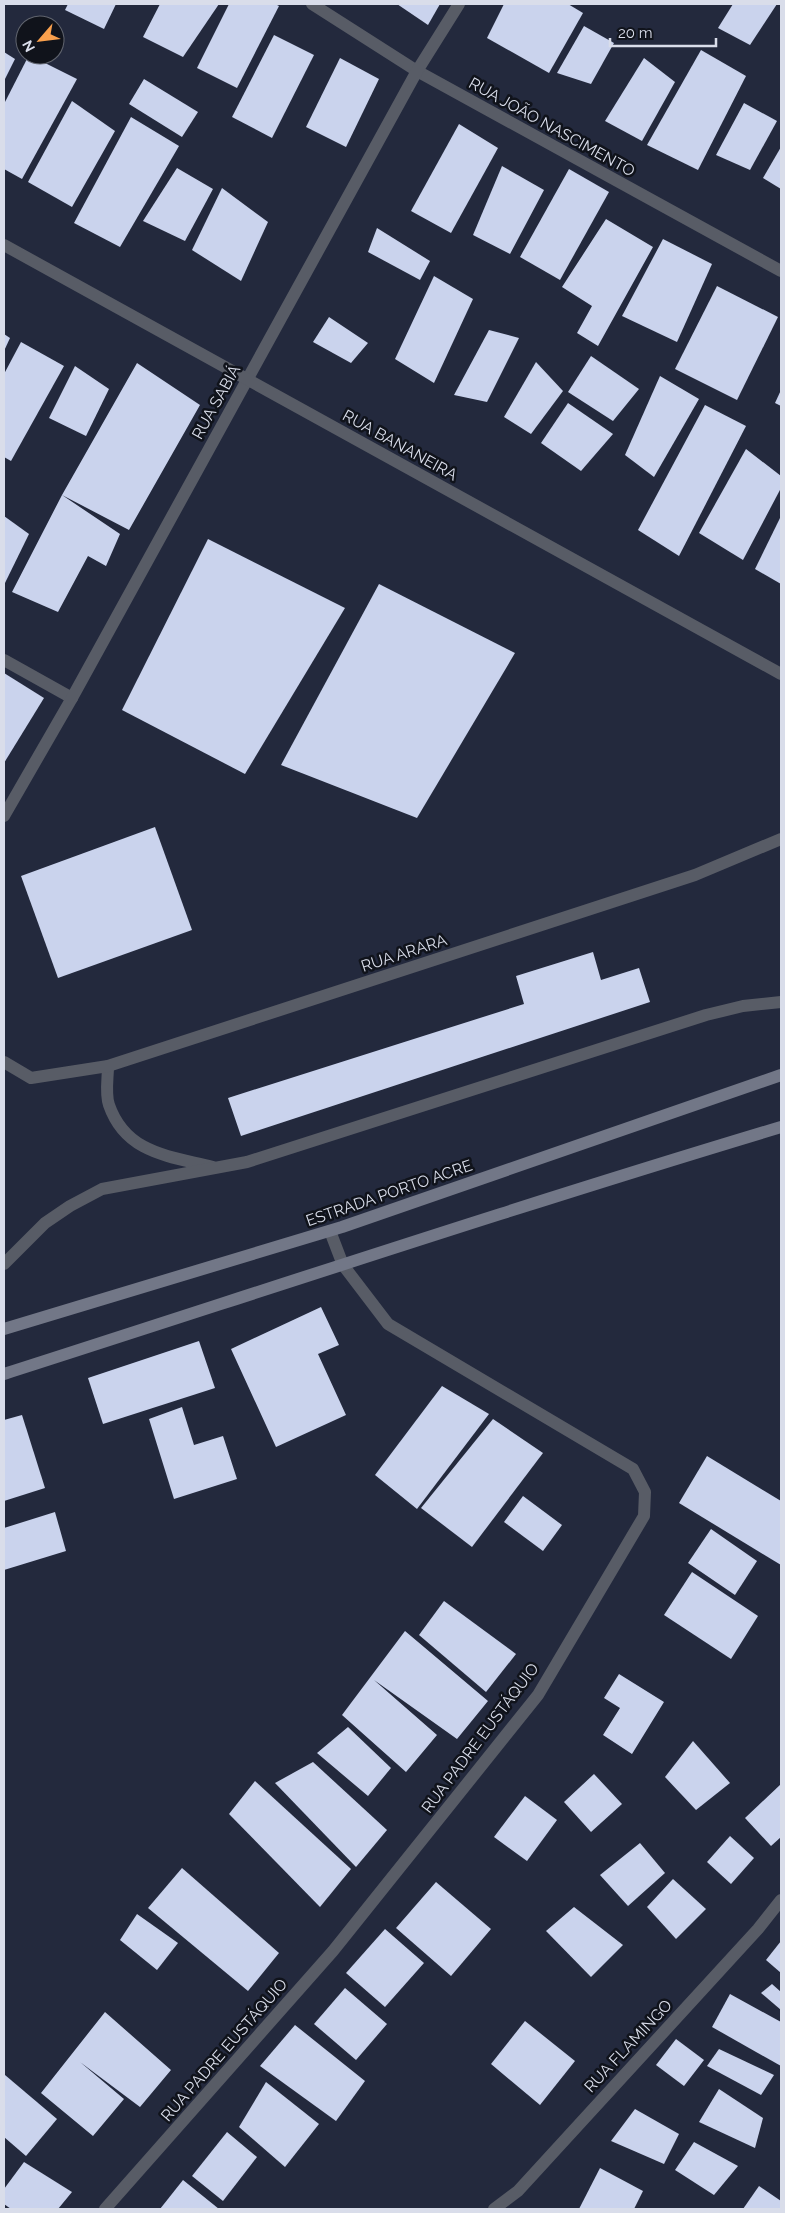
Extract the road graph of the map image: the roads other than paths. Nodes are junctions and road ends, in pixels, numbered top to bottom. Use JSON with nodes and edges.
{"nodes":[{"id":1,"x":312,"y":4,"type":"edge"},
{"id":2,"x":458,"y":4,"type":"edge"},
{"id":3,"x":416,"y":71,"type":"junction"},
{"id":4,"x":4,"y":245,"type":"edge"},
{"id":5,"x":781,"y":272,"type":"edge"},
{"id":6,"x":247,"y":379,"type":"junction"},
{"id":7,"x":4,"y":660,"type":"edge"},
{"id":8,"x":781,"y":674,"type":"edge"},
{"id":9,"x":72,"y":698,"type":"junction"},
{"id":10,"x":4,"y":816,"type":"edge"},
{"id":11,"x":781,"y":839,"type":"edge"},
{"id":12,"x":781,"y":1002,"type":"edge"},
{"id":13,"x":4,"y":1062,"type":"edge"},
{"id":14,"x":108,"y":1066,"type":"junction"},
{"id":15,"x":781,"y":1075,"type":"edge"},
{"id":16,"x":781,"y":1127,"type":"edge"},
{"id":17,"x":218,"y":1168,"type":"junction"},
{"id":18,"x":330,"y":1231,"type":"junction"},
{"id":19,"x":4,"y":1264,"type":"edge"},
{"id":20,"x":343,"y":1265,"type":"junction"},
{"id":21,"x":4,"y":1329,"type":"edge"},
{"id":22,"x":4,"y":1374,"type":"edge"},
{"id":23,"x":781,"y":1900,"type":"edge"},
{"id":24,"x":105,"y":2209,"type":"edge"},
{"id":25,"x":494,"y":2209,"type":"edge"}],
"edges":[{"from":1,"to":3,"type":"street","name":"RUA JOÃO NASCIMENTO"},
{"from":2,"to":3,"type":"street","name":"RUA SABIÁ"},
{"from":3,"to":5,"type":"street","name":"RUA JOÃO NASCIMENTO"},
{"from":3,"to":6,"type":"street","name":"RUA SABIÁ"},
{"from":4,"to":6,"type":"street","name":"RUA BANANEIRA"},
{"from":6,"to":8,"type":"street","name":"RUA BANANEIRA"},
{"from":6,"to":9,"type":"street","name":"RUA SABIÁ"},
{"from":7,"to":9,"type":"street"},
{"from":9,"to":10,"type":"street","name":"RUA SABIÁ"},
{"from":11,"to":14,"type":"street","name":"RUA ARARA"},
{"from":12,"to":17,"type":"street"},
{"from":13,"to":14,"type":"street","name":"RUA ARARA"},
{"from":14,"to":17,"type":"street"},
{"from":15,"to":18,"type":"main road","name":"ESTRADA PORTO ACRE"},
{"from":16,"to":20,"type":"main road"},
{"from":17,"to":19,"type":"street"},
{"from":18,"to":20,"type":"street","name":"RUA PADRE EUSTÁQUIO"},
{"from":18,"to":21,"type":"main road","name":"ESTRADA PORTO ACRE"},
{"from":20,"to":22,"type":"main road"},
{"from":20,"to":24,"type":"street","name":"RUA PADRE EUSTÁQUIO"},
{"from":23,"to":25,"type":"street","name":"RUA FLAMINGO"}]}
